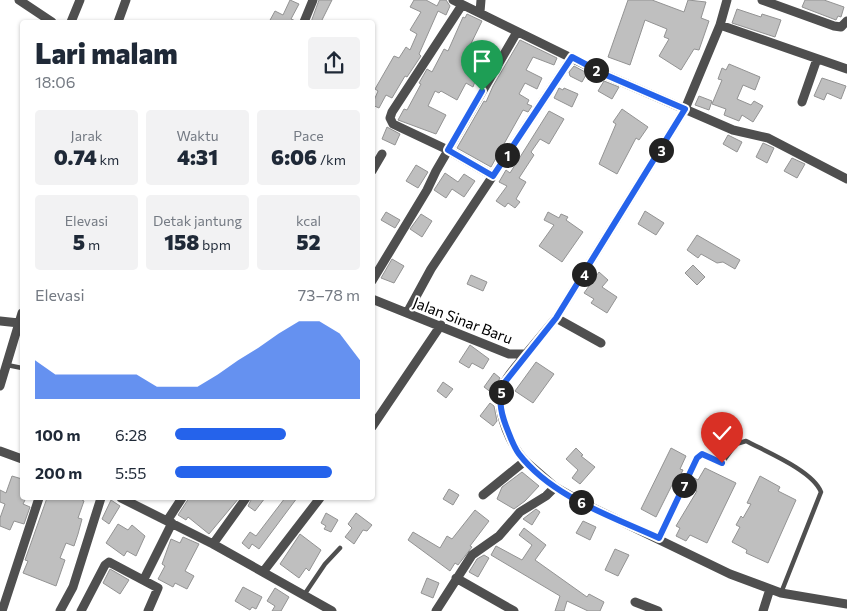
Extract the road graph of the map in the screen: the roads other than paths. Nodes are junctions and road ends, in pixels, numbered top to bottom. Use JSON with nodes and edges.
{"nodes":[{"id":1,"x":19,"y":0,"type":"edge"},
{"id":2,"x":80,"y":0,"type":"edge"},
{"id":3,"x":126,"y":0,"type":"edge"},
{"id":4,"x":313,"y":0,"type":"edge"},
{"id":5,"x":453,"y":0,"type":"edge"},
{"id":6,"x":482,"y":0,"type":"edge"},
{"id":7,"x":727,"y":0,"type":"edge"},
{"id":8,"x":762,"y":0,"type":"edge"},
{"id":9,"x":791,"y":0,"type":"edge"},
{"id":10,"x":462,"y":5,"type":"junction"},
{"id":11,"x":788,"y":9,"type":"junction"},
{"id":12,"x":480,"y":12,"type":"junction"},
{"id":13,"x":49,"y":20,"type":"edge"},
{"id":14,"x":72,"y":20,"type":"edge"},
{"id":15,"x":119,"y":20,"type":"edge"},
{"id":16,"x":305,"y":20,"type":"edge"},
{"id":17,"x":847,"y":21,"type":"edge"},
{"id":18,"x":720,"y":25,"type":"junction"},
{"id":19,"x":517,"y":32,"type":"junction"},
{"id":20,"x":572,"y":57,"type":"junction"},
{"id":21,"x":817,"y":59,"type":"junction"},
{"id":22,"x":847,"y":69,"type":"edge"},
{"id":23,"x":802,"y":102,"type":"dead end"},
{"id":24,"x":685,"y":109,"type":"junction"},
{"id":25,"x":448,"y":150,"type":"junction"},
{"id":26,"x":382,"y":154,"type":"dead end"},
{"id":27,"x":375,"y":165,"type":"edge"},
{"id":28,"x":493,"y":176,"type":"junction"},
{"id":29,"x":847,"y":179,"type":"edge"},
{"id":30,"x":375,"y":276,"type":"edge"},
{"id":31,"x":375,"y":300,"type":"edge"},
{"id":32,"x":407,"y":313,"type":"junction"},
{"id":33,"x":556,"y":318,"type":"junction"},
{"id":34,"x":20,"y":320,"type":"edge"},
{"id":35,"x":0,"y":321,"type":"edge"},
{"id":36,"x":19,"y":323,"type":"junction"},
{"id":37,"x":441,"y":325,"type":"junction"},
{"id":38,"x":601,"y":343,"type":"dead end"},
{"id":39,"x":526,"y":354,"type":"junction"},
{"id":40,"x":6,"y":365,"type":"junction"},
{"id":41,"x":20,"y":368,"type":"edge"},
{"id":42,"x":0,"y":386,"type":"edge"},
{"id":43,"x":375,"y":423,"type":"edge"},
{"id":44,"x":0,"y":452,"type":"edge"},
{"id":45,"x":20,"y":459,"type":"edge"},
{"id":46,"x":525,"y":461,"type":"junction"},
{"id":47,"x":555,"y":487,"type":"junction"},
{"id":48,"x":482,"y":495,"type":"dead end"},
{"id":49,"x":37,"y":500,"type":"edge"},
{"id":50,"x":100,"y":500,"type":"edge"},
{"id":51,"x":125,"y":500,"type":"edge"},
{"id":52,"x":181,"y":500,"type":"edge"},
{"id":53,"x":245,"y":500,"type":"edge"},
{"id":54,"x":318,"y":500,"type":"edge"},
{"id":55,"x":169,"y":522,"type":"junction"},
{"id":56,"x":659,"y":538,"type":"junction"},
{"id":57,"x":213,"y":544,"type":"junction"},
{"id":58,"x":340,"y":548,"type":"dead end"},
{"id":59,"x":263,"y":572,"type":"junction"},
{"id":60,"x":456,"y":578,"type":"junction"},
{"id":61,"x":144,"y":579,"type":"junction"},
{"id":62,"x":770,"y":589,"type":"junction"},
{"id":63,"x":781,"y":593,"type":"junction"},
{"id":64,"x":303,"y":596,"type":"junction"},
{"id":65,"x":635,"y":602,"type":"dead end"},
{"id":66,"x":847,"y":604,"type":"edge"},
{"id":67,"x":2,"y":611,"type":"edge"},
{"id":68,"x":60,"y":611,"type":"edge"},
{"id":69,"x":81,"y":611,"type":"edge"},
{"id":70,"x":148,"y":611,"type":"edge"},
{"id":71,"x":332,"y":611,"type":"edge"},
{"id":72,"x":436,"y":611,"type":"edge"},
{"id":73,"x":514,"y":611,"type":"edge"},
{"id":74,"x":658,"y":611,"type":"edge"},
{"id":75,"x":763,"y":611,"type":"edge"}],
"edges":[{"from":1,"to":13,"type":"street"},
{"from":2,"to":14,"type":"street"},
{"from":3,"to":15,"type":"street"},
{"from":4,"to":16,"type":"street"},
{"from":5,"to":10,"type":"street"},
{"from":6,"to":12,"type":"street"},
{"from":7,"to":18,"type":"street","name":"Jalan Sinar Baru"},
{"from":8,"to":11,"type":"street"},
{"from":9,"to":11,"type":"street"},
{"from":10,"to":12,"type":"street"},
{"from":10,"to":25,"type":"street"},
{"from":11,"to":17,"type":"street"},
{"from":12,"to":19,"type":"street"},
{"from":18,"to":21,"type":"street"},
{"from":18,"to":24,"type":"street","name":"Jalan Sinar Baru"},
{"from":19,"to":20,"type":"street"},
{"from":19,"to":25,"type":"street"},
{"from":20,"to":24,"type":"street"},
{"from":20,"to":28,"type":"street"},
{"from":21,"to":22,"type":"street"},
{"from":21,"to":23,"type":"street"},
{"from":24,"to":29,"type":"street"},
{"from":24,"to":33,"type":"street","name":"Jalan Sinar Baru"},
{"from":25,"to":28,"type":"street"},
{"from":25,"to":30,"type":"street"},
{"from":26,"to":27,"type":"street"},
{"from":28,"to":32,"type":"street"},
{"from":31,"to":32,"type":"street","name":"Jalan Sinar Baru"},
{"from":32,"to":37,"type":"street","name":"Jalan Sinar Baru"},
{"from":33,"to":38,"type":"street"},
{"from":33,"to":39,"type":"street","name":"Jalan Sinar Baru"},
{"from":34,"to":36,"type":"street"},
{"from":35,"to":36,"type":"street"},
{"from":36,"to":40,"type":"street"},
{"from":37,"to":39,"type":"street","name":"Jalan Sinar Baru"},
{"from":37,"to":43,"type":"street"},
{"from":39,"to":46,"type":"street"},
{"from":40,"to":41,"type":"lane"},
{"from":40,"to":42,"type":"street"},
{"from":44,"to":45,"type":"street"},
{"from":46,"to":47,"type":"street"},
{"from":46,"to":48,"type":"street"},
{"from":47,"to":56,"type":"street"},
{"from":47,"to":60,"type":"street"},
{"from":49,"to":67,"type":"street"},
{"from":50,"to":68,"type":"street"},
{"from":51,"to":55,"type":"street"},
{"from":52,"to":55,"type":"street"},
{"from":53,"to":57,"type":"street"},
{"from":54,"to":59,"type":"street"},
{"from":55,"to":57,"type":"street"},
{"from":55,"to":61,"type":"street"},
{"from":56,"to":62,"type":"street"},
{"from":56,"to":63,"type":"lane"},
{"from":57,"to":59,"type":"street"},
{"from":58,"to":64,"type":"lane"},
{"from":59,"to":64,"type":"street"},
{"from":60,"to":72,"type":"street"},
{"from":60,"to":73,"type":"street"},
{"from":61,"to":69,"type":"street"},
{"from":61,"to":70,"type":"street"},
{"from":62,"to":63,"type":"street"},
{"from":62,"to":75,"type":"street"},
{"from":63,"to":66,"type":"street"},
{"from":64,"to":71,"type":"street"},
{"from":65,"to":74,"type":"street"}]}
